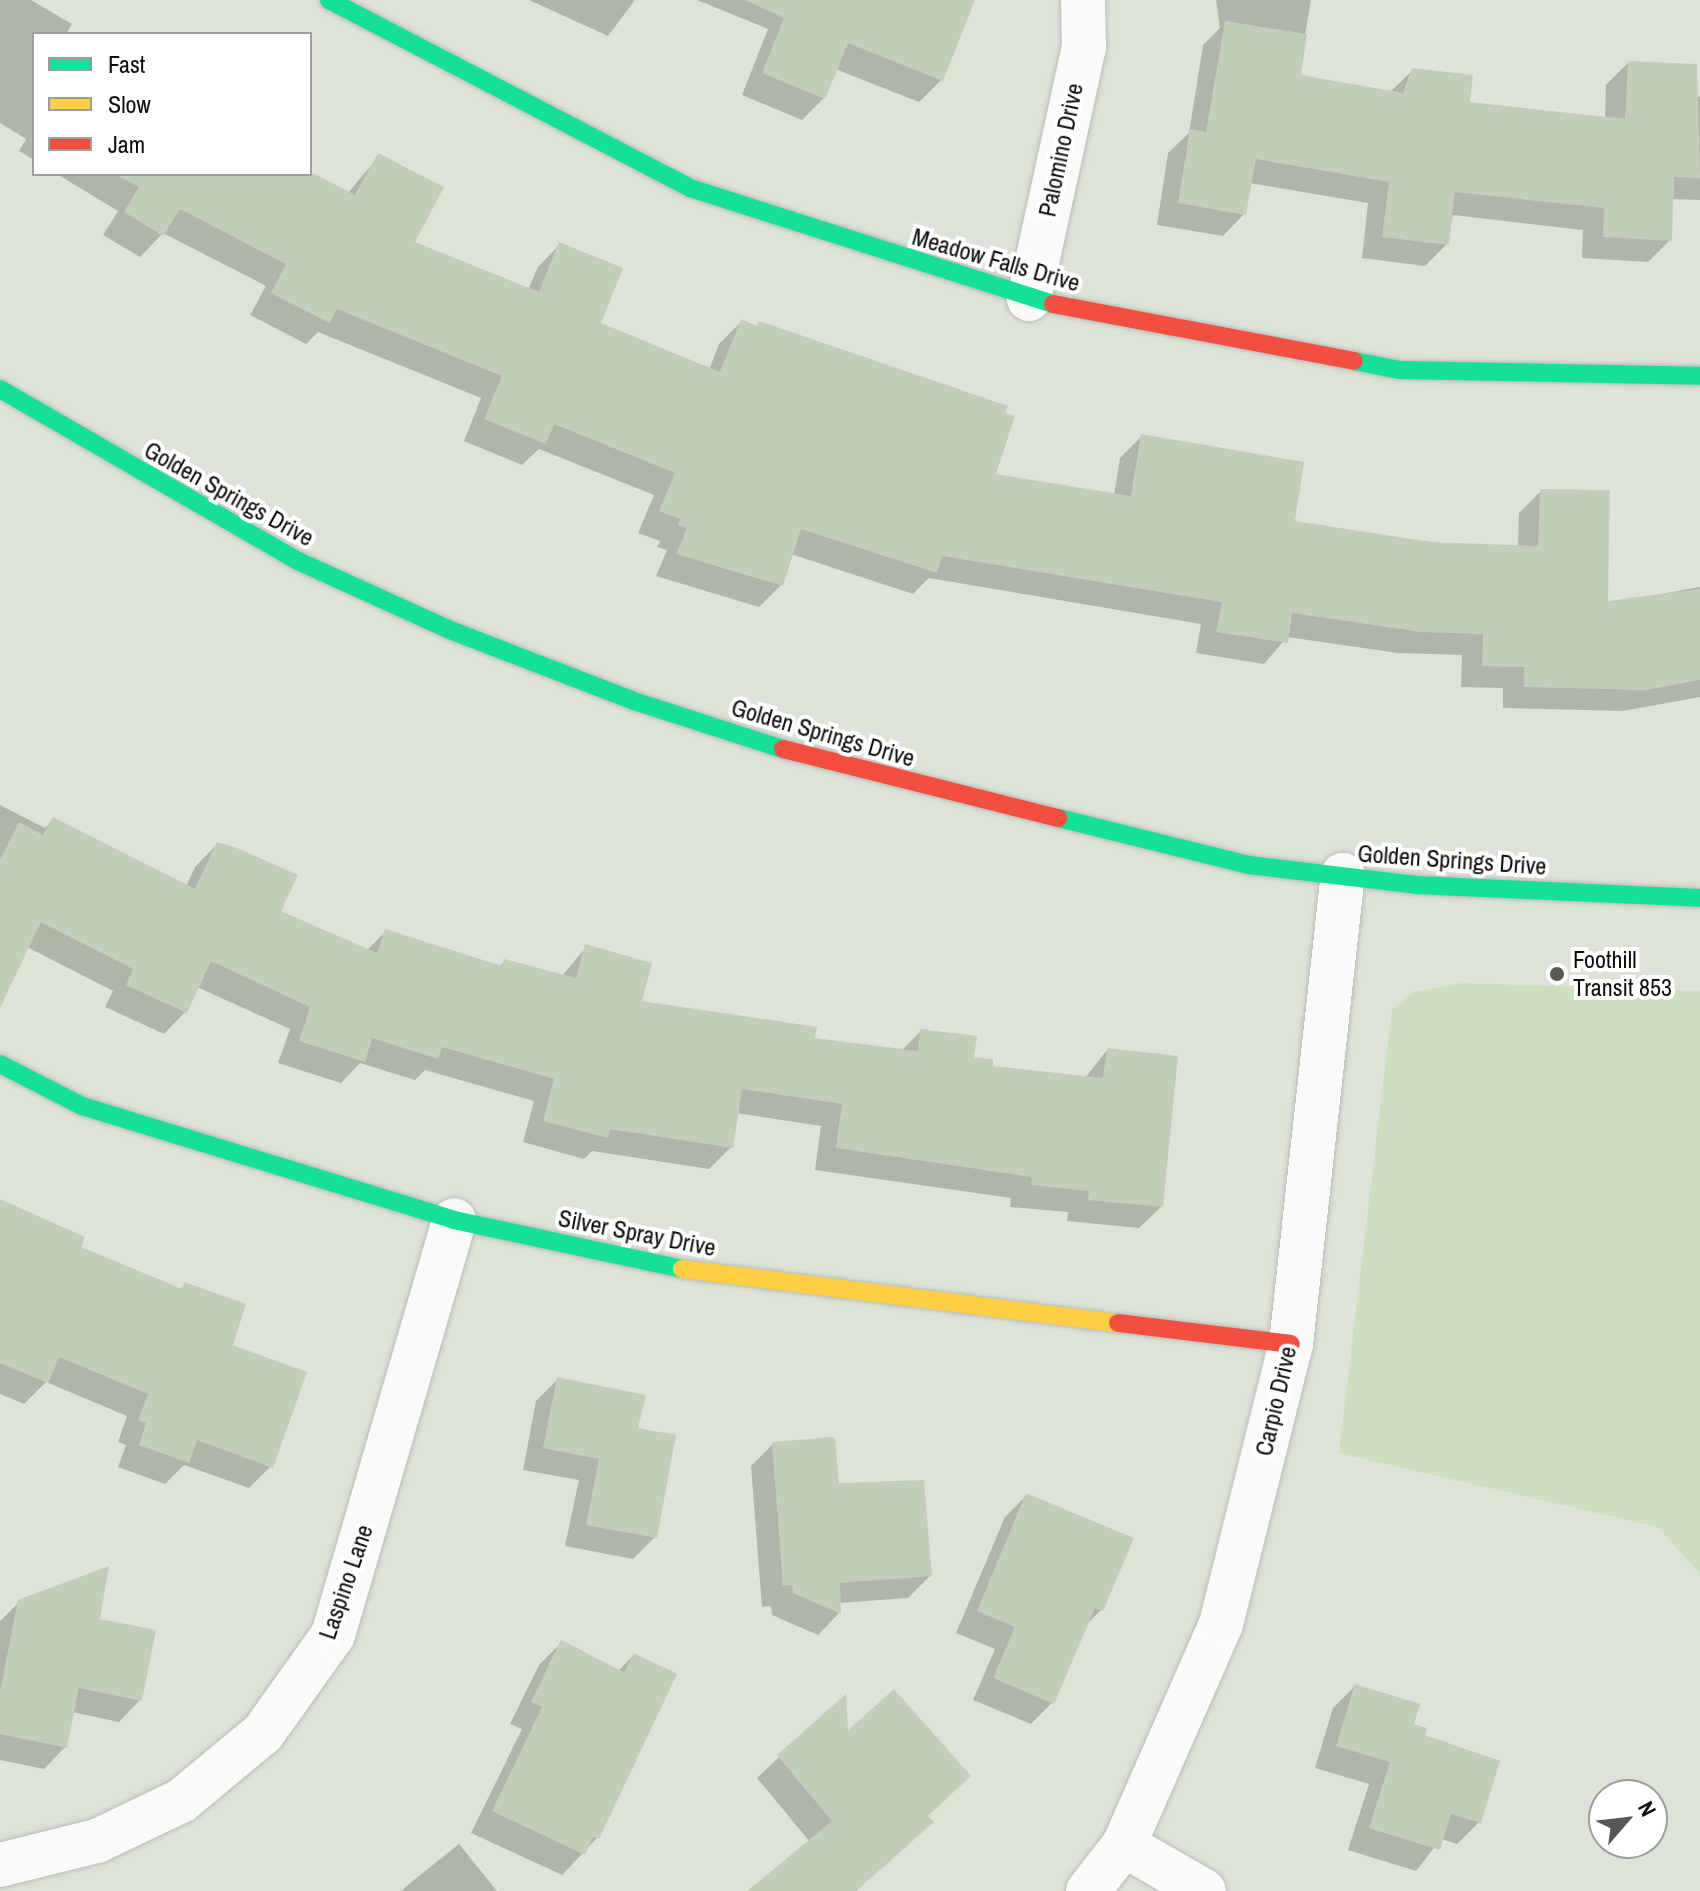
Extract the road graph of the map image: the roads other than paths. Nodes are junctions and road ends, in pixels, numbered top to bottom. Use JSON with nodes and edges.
{"nodes":[{"id":1,"x":329,"y":0,"type":"edge"},
{"id":2,"x":1083,"y":0,"type":"edge"},
{"id":3,"x":1029,"y":299,"type":"junction"},
{"id":4,"x":1700,"y":376,"type":"edge"},
{"id":5,"x":0,"y":389,"type":"edge"},
{"id":6,"x":1343,"y":875,"type":"junction"},
{"id":7,"x":1700,"y":898,"type":"edge"},
{"id":8,"x":0,"y":1064,"type":"edge"},
{"id":9,"x":454,"y":1220,"type":"junction"},
{"id":10,"x":1291,"y":1344,"type":"junction"},
{"id":11,"x":1124,"y":1845,"type":"junction"},
{"id":12,"x":0,"y":1865,"type":"edge"},
{"id":13,"x":1088,"y":1891,"type":"edge"},
{"id":14,"x":1204,"y":1891,"type":"edge"}],
"edges":[{"from":1,"to":3,"type":"street","name":"Meadow Falls Drive"},
{"from":2,"to":3,"type":"street","name":"Palomino Drive"},
{"from":3,"to":4,"type":"street","name":"Meadow Falls Drive"},
{"from":5,"to":6,"type":"street","name":"Golden Springs Drive"},
{"from":6,"to":7,"type":"street","name":"Golden Springs Drive"},
{"from":6,"to":10,"type":"street","name":"Carpio Drive"},
{"from":8,"to":9,"type":"street","name":"Silver Spray Drive"},
{"from":9,"to":10,"type":"street","name":"Silver Spray Drive"},
{"from":9,"to":12,"type":"street","name":"Laspino Lane"},
{"from":10,"to":11,"type":"street","name":"Carpio Drive"},
{"from":11,"to":13,"type":"street","name":"Carpio Drive"},
{"from":11,"to":14,"type":"street"}]}
